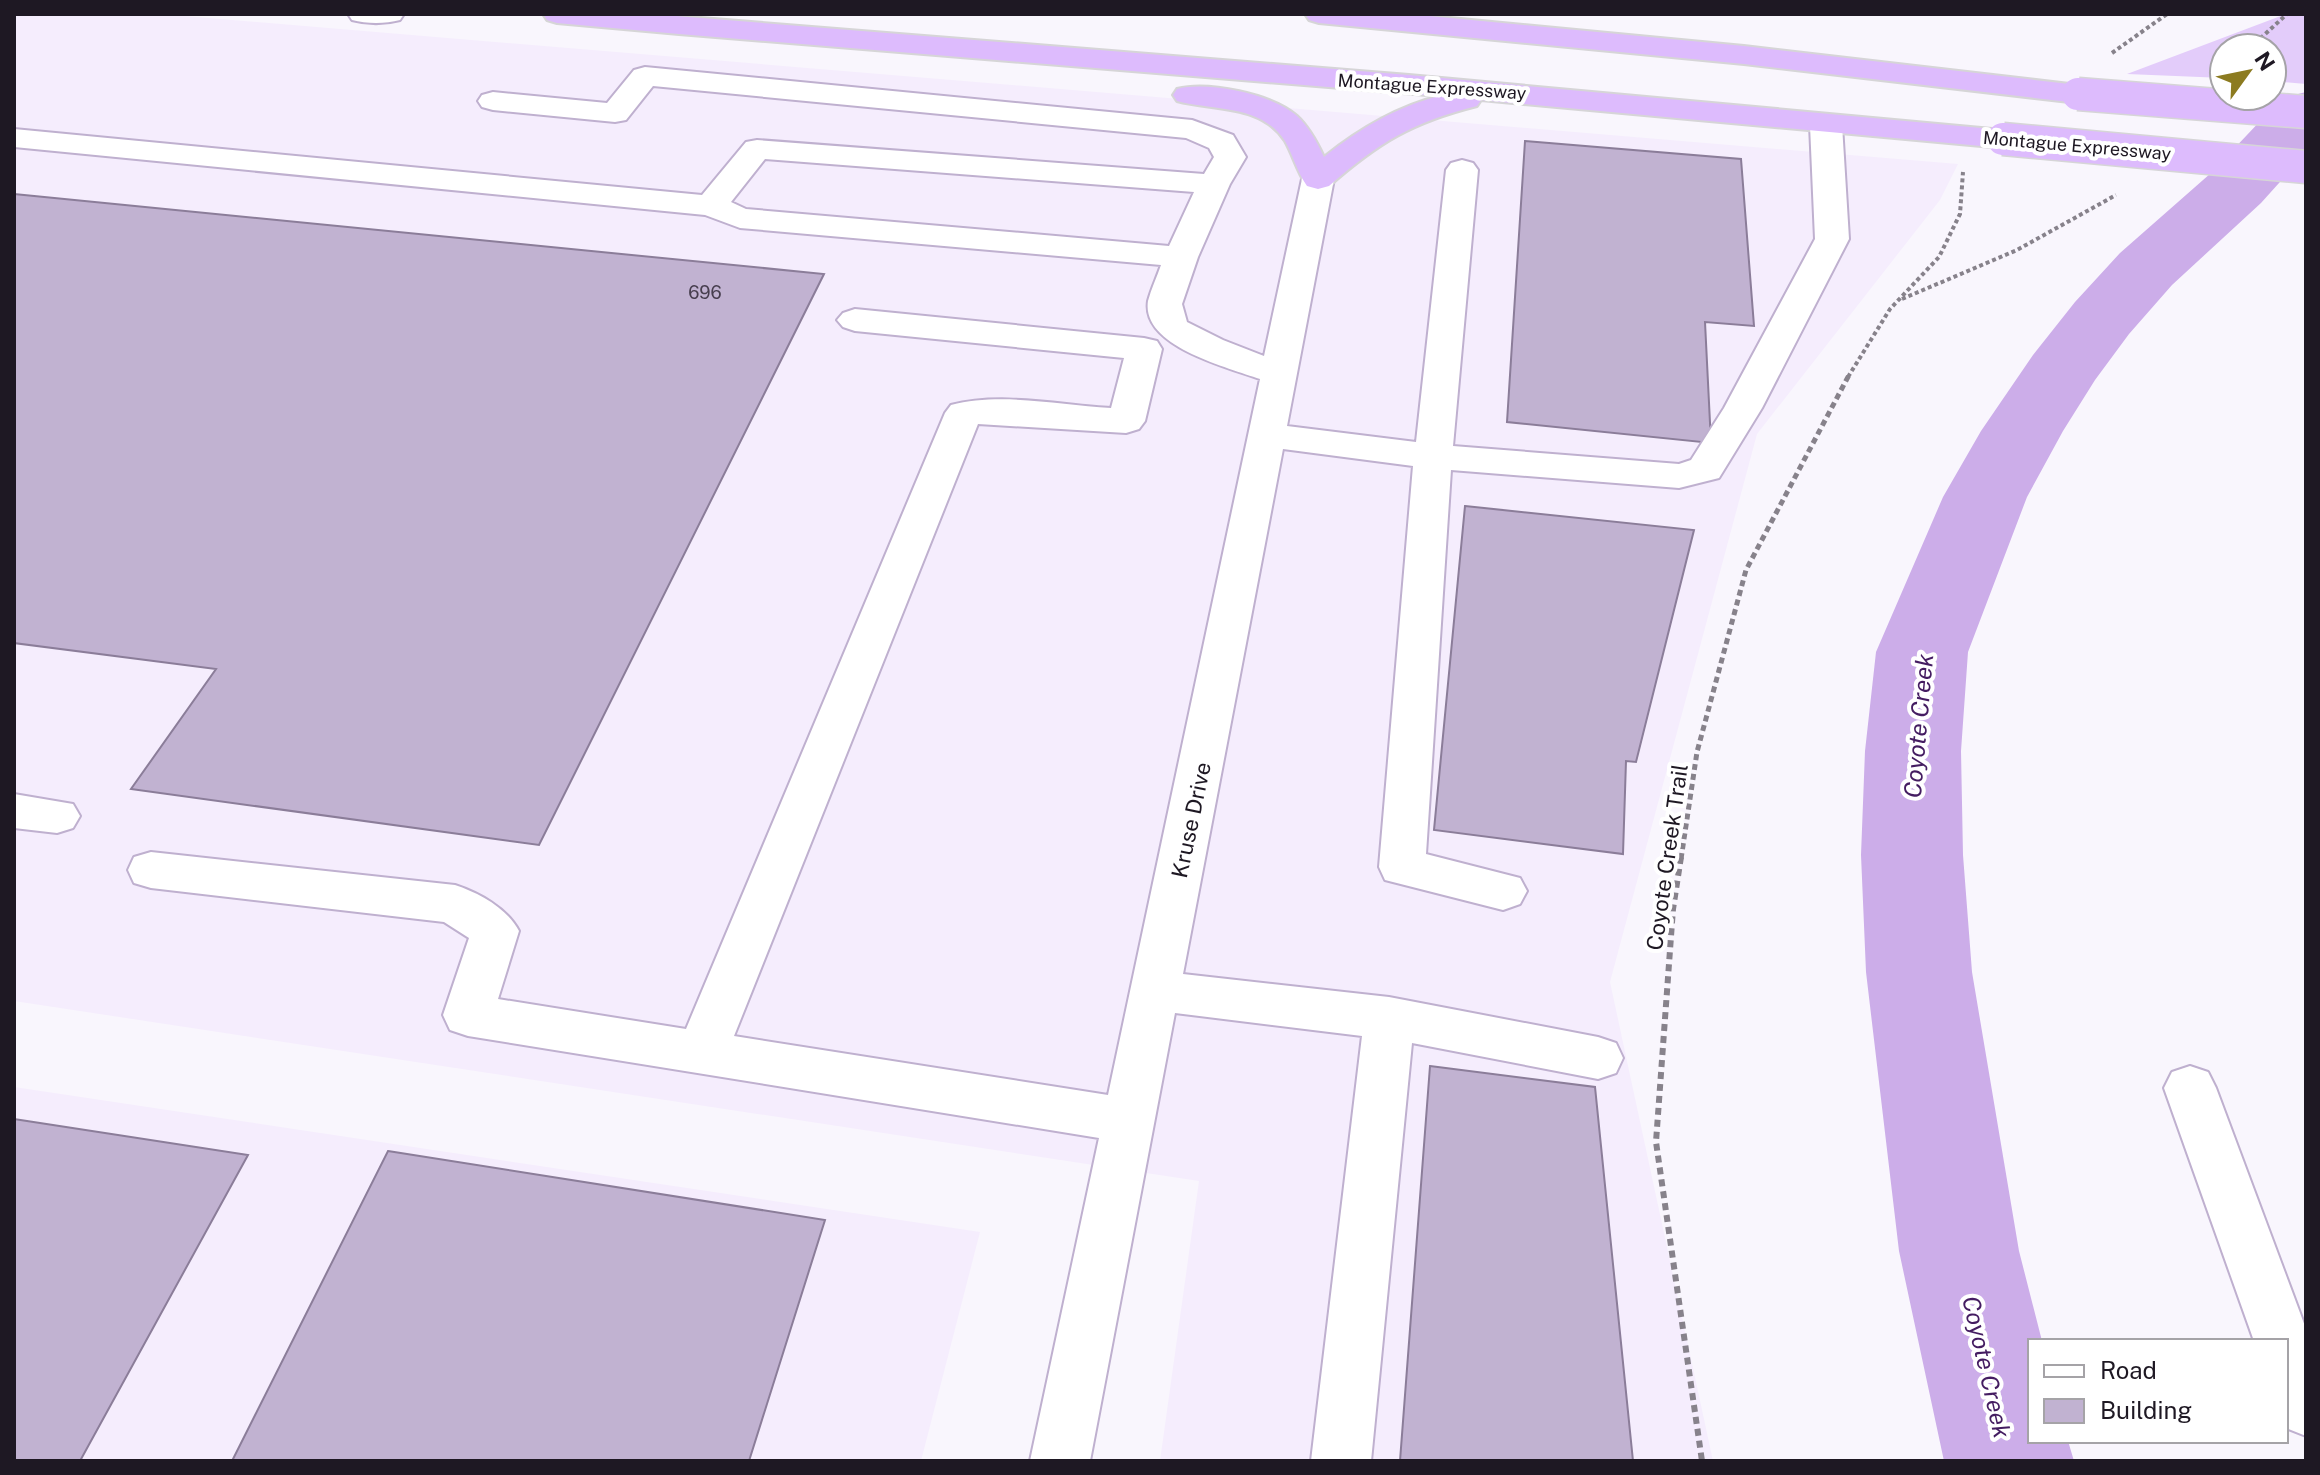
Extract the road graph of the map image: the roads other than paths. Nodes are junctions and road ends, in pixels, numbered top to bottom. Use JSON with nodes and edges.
{"nodes":[{"id":1,"x":362,"y":14,"type":"edge"},
{"id":2,"x":390,"y":14,"type":"edge"},
{"id":3,"x":557,"y":14,"type":"edge"},
{"id":4,"x":1319,"y":14,"type":"edge"},
{"id":5,"x":1539,"y":14,"type":"edge"},
{"id":6,"x":869,"y":44,"type":"junction"},
{"id":7,"x":1744,"y":55,"type":"junction"},
{"id":8,"x":1532,"y":95,"type":"junction"},
{"id":9,"x":493,"y":101,"type":"dead end"},
{"id":10,"x":2306,"y":112,"type":"edge"},
{"id":11,"x":1826,"y":125,"type":"junction"},
{"id":12,"x":14,"y":138,"type":"edge"},
{"id":13,"x":2306,"y":167,"type":"edge"},
{"id":14,"x":1462,"y":170,"type":"dead end"},
{"id":15,"x":1318,"y":179,"type":"junction"},
{"id":16,"x":1214,"y":184,"type":"junction"},
{"id":17,"x":711,"y":206,"type":"junction"},
{"id":18,"x":1181,"y":257,"type":"junction"},
{"id":19,"x":855,"y":320,"type":"dead end"},
{"id":20,"x":1281,"y":374,"type":"junction"},
{"id":21,"x":1269,"y":436,"type":"junction"},
{"id":22,"x":1433,"y":456,"type":"junction"},
{"id":23,"x":151,"y":870,"type":"dead end"},
{"id":24,"x":1503,"y":891,"type":"dead end"},
{"id":25,"x":1156,"y":991,"type":"junction"},
{"id":26,"x":1389,"y":1018,"type":"junction"},
{"id":27,"x":702,"y":1052,"type":"junction"},
{"id":28,"x":1598,"y":1058,"type":"dead end"},
{"id":29,"x":2190,"y":1088,"type":"dead end"},
{"id":30,"x":1130,"y":1121,"type":"junction"},
{"id":31,"x":2281,"y":1339,"type":"edge"},
{"id":32,"x":2288,"y":1358,"type":"edge"},
{"id":33,"x":2306,"y":1408,"type":"edge"},
{"id":34,"x":1060,"y":1461,"type":"edge"},
{"id":35,"x":1341,"y":1461,"type":"edge"}],
"edges":[{"from":1,"to":2,"type":"street"},
{"from":3,"to":6,"type":"highway","name":"Montague Expressway"},
{"from":4,"to":7,"type":"highway"},
{"from":5,"to":7,"type":"highway"},
{"from":6,"to":8,"type":"highway","name":"Montague Expressway"},
{"from":6,"to":15,"type":"highway"},
{"from":7,"to":10,"type":"highway","bridge":true},
{"from":8,"to":11,"type":"highway","name":"Montague Expressway"},
{"from":8,"to":15,"type":"highway"},
{"from":9,"to":16,"type":"street"},
{"from":11,"to":13,"type":"highway","name":"Montague Expressway","bridge":true},
{"from":11,"to":22,"type":"street"},
{"from":12,"to":17,"type":"street"},
{"from":14,"to":22,"type":"street"},
{"from":15,"to":20,"type":"street","name":"Kruse Drive"},
{"from":16,"to":17,"type":"street"},
{"from":16,"to":18,"type":"street"},
{"from":17,"to":18,"type":"street"},
{"from":18,"to":20,"type":"street"},
{"from":19,"to":27,"type":"street"},
{"from":20,"to":21,"type":"street","name":"Kruse Drive"},
{"from":21,"to":22,"type":"street"},
{"from":21,"to":25,"type":"street","name":"Kruse Drive"},
{"from":22,"to":24,"type":"street"},
{"from":23,"to":27,"type":"street"},
{"from":25,"to":26,"type":"street"},
{"from":25,"to":30,"type":"street","name":"Kruse Drive"},
{"from":26,"to":28,"type":"street"},
{"from":26,"to":35,"type":"street"},
{"from":27,"to":30,"type":"street"},
{"from":29,"to":31,"type":"street"},
{"from":30,"to":34,"type":"street","name":"Kruse Drive"},
{"from":32,"to":33,"type":"street"}]}
